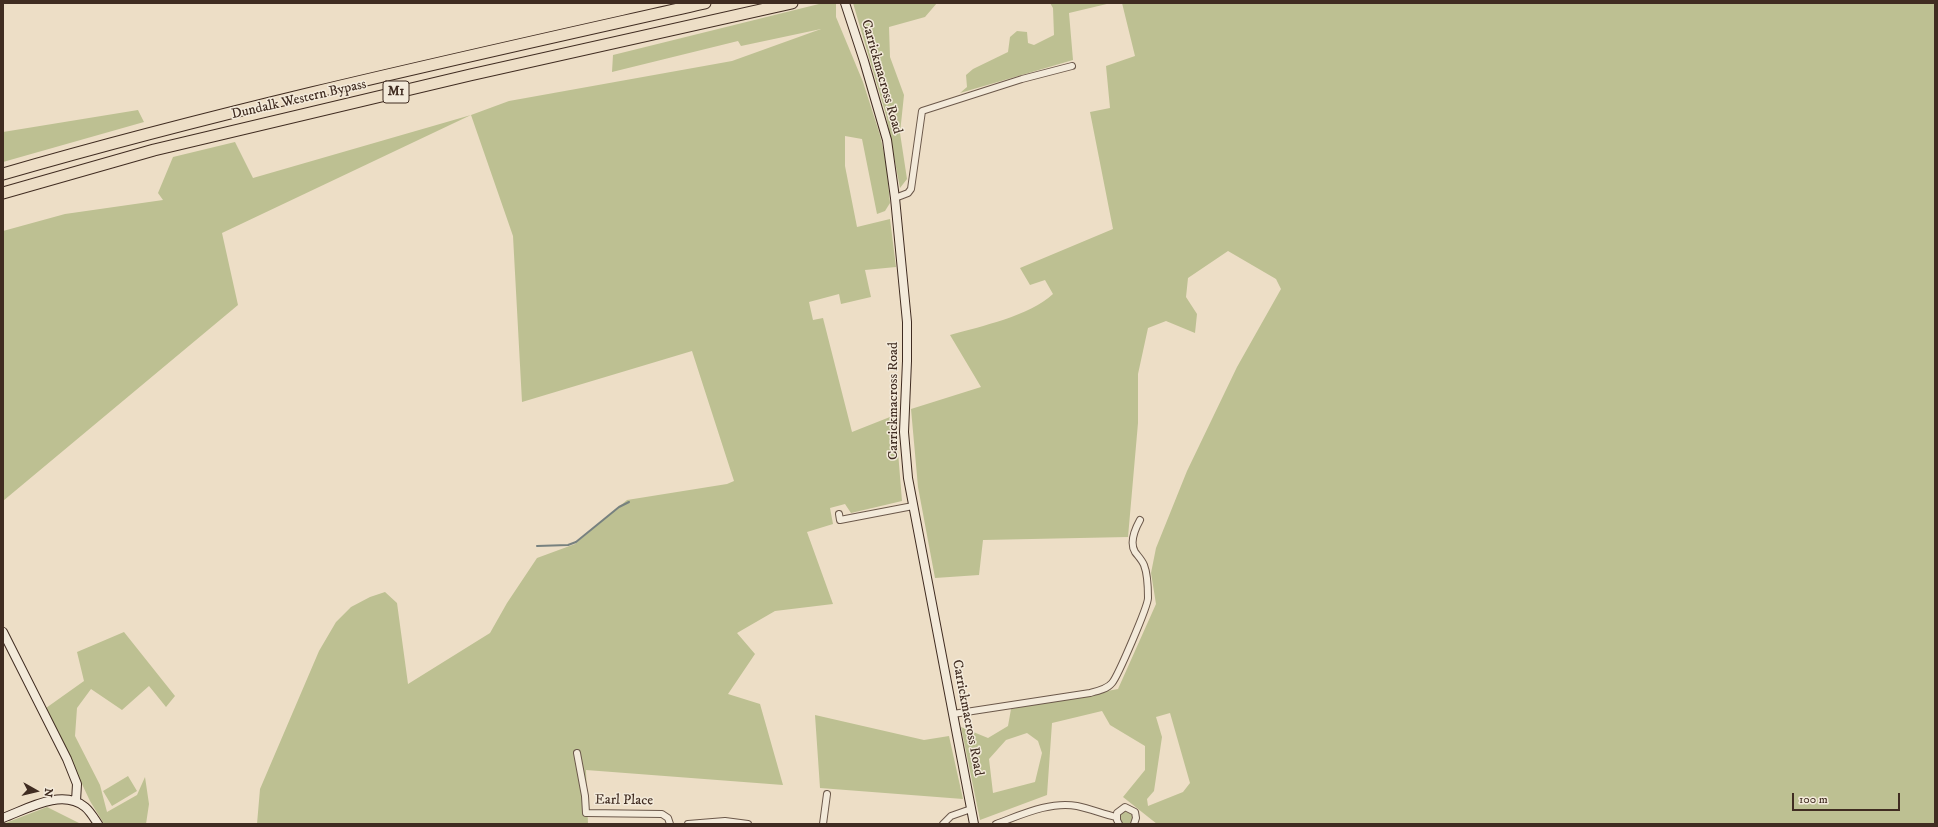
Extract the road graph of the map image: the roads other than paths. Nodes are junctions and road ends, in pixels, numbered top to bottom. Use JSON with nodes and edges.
{"nodes":[{"id":1,"x":705,"y":3,"type":"edge"},
{"id":2,"x":792,"y":3,"type":"edge"},
{"id":3,"x":845,"y":3,"type":"edge"},
{"id":4,"x":1072,"y":66,"type":"dead end"},
{"id":5,"x":3,"y":174,"type":"edge"},
{"id":6,"x":3,"y":193,"type":"edge"},
{"id":7,"x":895,"y":198,"type":"junction"},
{"id":8,"x":913,"y":506,"type":"junction"},
{"id":9,"x":839,"y":514,"type":"dead end"},
{"id":10,"x":1140,"y":520,"type":"dead end"},
{"id":11,"x":3,"y":632,"type":"edge"},
{"id":12,"x":953,"y":714,"type":"junction"},
{"id":13,"x":577,"y":753,"type":"dead end"},
{"id":14,"x":827,"y":794,"type":"dead end"},
{"id":15,"x":76,"y":801,"type":"junction"},
{"id":16,"x":971,"y":809,"type":"junction"},
{"id":17,"x":1116,"y":817,"type":"junction"},
{"id":18,"x":3,"y":818,"type":"edge"},
{"id":19,"x":98,"y":824,"type":"edge"},
{"id":20,"x":670,"y":824,"type":"edge"},
{"id":21,"x":688,"y":824,"type":"edge"},
{"id":22,"x":748,"y":824,"type":"edge"},
{"id":23,"x":822,"y":824,"type":"edge"},
{"id":24,"x":943,"y":824,"type":"edge"},
{"id":25,"x":974,"y":824,"type":"edge"},
{"id":26,"x":996,"y":824,"type":"edge"},
{"id":27,"x":1119,"y":824,"type":"edge"},
{"id":28,"x":1134,"y":824,"type":"edge"}],
"edges":[{"from":1,"to":5,"type":"highway","name":"Dundalk Western Bypass","number":"M1"},
{"from":2,"to":6,"type":"highway","name":"Dundalk Western Bypass","number":"M1"},
{"from":3,"to":7,"type":"main road","name":"Carrickmacross Road"},
{"from":4,"to":7,"type":"street"},
{"from":7,"to":8,"type":"main road","name":"Carrickmacross Road"},
{"from":8,"to":9,"type":"street"},
{"from":8,"to":12,"type":"main road","name":"Carrickmacross Road"},
{"from":10,"to":12,"type":"street"},
{"from":11,"to":15,"type":"main road"},
{"from":12,"to":16,"type":"main road","name":"Carrickmacross Road"},
{"from":13,"to":20,"type":"street","name":"Earl Place"},
{"from":14,"to":23,"type":"street"},
{"from":15,"to":18,"type":"main road"},
{"from":15,"to":19,"type":"main road"},
{"from":16,"to":24,"type":"street"},
{"from":16,"to":25,"type":"main road","name":"Carrickmacross Road"},
{"from":17,"to":26,"type":"street"},
{"from":17,"to":27,"type":"street"},
{"from":17,"to":28,"type":"street"},
{"from":21,"to":22,"type":"street"}]}
